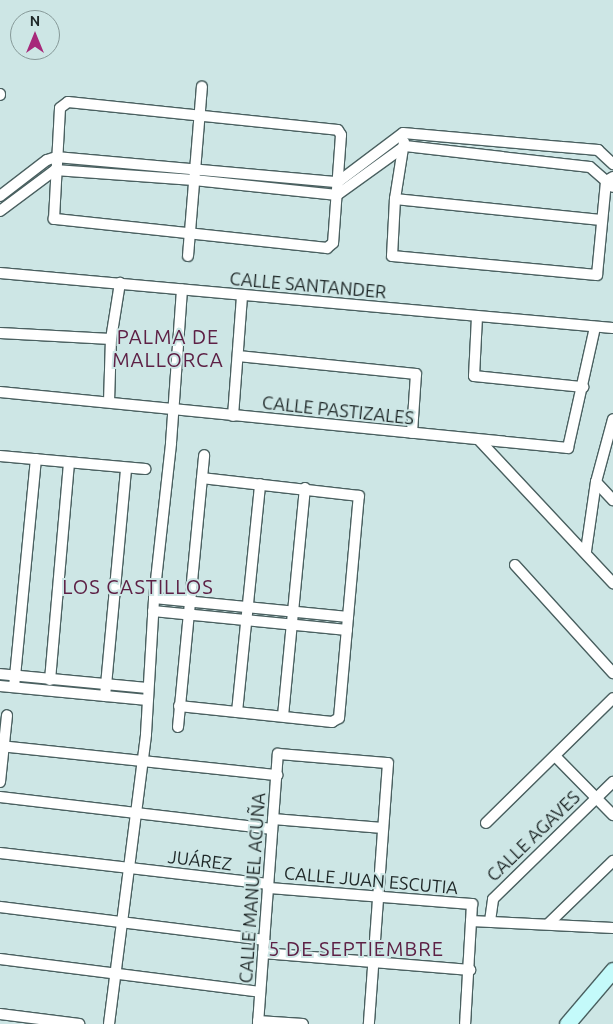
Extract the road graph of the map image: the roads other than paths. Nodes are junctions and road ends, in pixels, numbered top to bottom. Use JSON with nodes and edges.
{"nodes":[{"id":1,"x":202,"y":87,"type":"dead end"},
{"id":2,"x":200,"y":114,"type":"junction"},
{"id":3,"x":403,"y":133,"type":"junction"},
{"id":4,"x":404,"y":146,"type":"junction"},
{"id":5,"x":56,"y":157,"type":"junction"},
{"id":6,"x":613,"y":164,"type":"edge"},
{"id":7,"x":195,"y":167,"type":"junction"},
{"id":8,"x":55,"y":170,"type":"junction"},
{"id":9,"x":194,"y":180,"type":"junction"},
{"id":10,"x":338,"y":182,"type":"junction"},
{"id":11,"x":611,"y":182,"type":"edge"},
{"id":12,"x":337,"y":195,"type":"junction"},
{"id":13,"x":0,"y":196,"type":"edge"},
{"id":14,"x":395,"y":199,"type":"junction"},
{"id":15,"x":0,"y":211,"type":"edge"},
{"id":16,"x":601,"y":220,"type":"junction"},
{"id":17,"x":190,"y":233,"type":"junction"},
{"id":18,"x":188,"y":256,"type":"dead end"},
{"id":19,"x":0,"y":273,"type":"edge"},
{"id":20,"x":120,"y":283,"type":"junction"},
{"id":21,"x":182,"y":289,"type":"junction"},
{"id":22,"x":242,"y":296,"type":"junction"},
{"id":23,"x":477,"y":317,"type":"junction"},
{"id":24,"x":595,"y":327,"type":"junction"},
{"id":25,"x":613,"y":328,"type":"edge"},
{"id":26,"x":0,"y":332,"type":"edge"},
{"id":27,"x":112,"y":339,"type":"junction"},
{"id":28,"x":238,"y":356,"type":"junction"},
{"id":29,"x":583,"y":387,"type":"junction"},
{"id":30,"x":0,"y":392,"type":"edge"},
{"id":31,"x":109,"y":402,"type":"junction"},
{"id":32,"x":173,"y":409,"type":"junction"},
{"id":33,"x":233,"y":416,"type":"junction"},
{"id":34,"x":613,"y":419,"type":"edge"},
{"id":35,"x":412,"y":433,"type":"junction"},
{"id":36,"x":480,"y":441,"type":"junction"},
{"id":37,"x":204,"y":455,"type":"dead end"},
{"id":38,"x":0,"y":456,"type":"edge"},
{"id":39,"x":36,"y":459,"type":"junction"},
{"id":40,"x":69,"y":463,"type":"junction"},
{"id":41,"x":126,"y":469,"type":"junction"},
{"id":42,"x":145,"y":469,"type":"dead end"},
{"id":43,"x":202,"y":478,"type":"junction"},
{"id":44,"x":596,"y":482,"type":"junction"},
{"id":45,"x":260,"y":484,"type":"junction"},
{"id":46,"x":305,"y":488,"type":"junction"},
{"id":47,"x":613,"y":500,"type":"edge"},
{"id":48,"x":586,"y":550,"type":"junction"},
{"id":49,"x":515,"y":565,"type":"dead end"},
{"id":50,"x":613,"y":582,"type":"edge"},
{"id":51,"x":154,"y":598,"type":"junction"},
{"id":52,"x":191,"y":603,"type":"junction"},
{"id":53,"x":247,"y":608,"type":"junction"},
{"id":54,"x":153,"y":612,"type":"junction"},
{"id":55,"x":293,"y":613,"type":"junction"},
{"id":56,"x":190,"y":615,"type":"junction"},
{"id":57,"x":348,"y":617,"type":"junction"},
{"id":58,"x":246,"y":621,"type":"junction"},
{"id":59,"x":292,"y":625,"type":"junction"},
{"id":60,"x":347,"y":630,"type":"junction"},
{"id":61,"x":613,"y":673,"type":"edge"},
{"id":62,"x":0,"y":674,"type":"edge"},
{"id":63,"x":17,"y":676,"type":"junction"},
{"id":64,"x":50,"y":680,"type":"junction"},
{"id":65,"x":107,"y":684,"type":"junction"},
{"id":66,"x":0,"y":686,"type":"edge"},
{"id":67,"x":14,"y":687,"type":"junction"},
{"id":68,"x":147,"y":688,"type":"junction"},
{"id":69,"x":105,"y":696,"type":"junction"},
{"id":70,"x":613,"y":698,"type":"edge"},
{"id":71,"x":147,"y":700,"type":"junction"},
{"id":72,"x":179,"y":706,"type":"junction"},
{"id":73,"x":237,"y":712,"type":"junction"},
{"id":74,"x":7,"y":715,"type":"dead end"},
{"id":75,"x":283,"y":716,"type":"junction"},
{"id":76,"x":178,"y":727,"type":"dead end"},
{"id":77,"x":2,"y":746,"type":"edge"},
{"id":78,"x":554,"y":756,"type":"junction"},
{"id":79,"x":142,"y":761,"type":"junction"},
{"id":80,"x":277,"y":775,"type":"junction"},
{"id":81,"x":0,"y":782,"type":"edge"},
{"id":82,"x":613,"y":782,"type":"edge"},
{"id":83,"x":0,"y":798,"type":"edge"},
{"id":84,"x":596,"y":798,"type":"junction"},
{"id":85,"x":135,"y":812,"type":"junction"},
{"id":86,"x":613,"y":815,"type":"edge"},
{"id":87,"x":486,"y":823,"type":"dead end"},
{"id":88,"x":273,"y":824,"type":"junction"},
{"id":89,"x":383,"y":828,"type":"junction"},
{"id":90,"x":0,"y":853,"type":"edge"},
{"id":91,"x":613,"y":861,"type":"edge"},
{"id":92,"x":129,"y":868,"type":"junction"},
{"id":93,"x":268,"y":886,"type":"junction"},
{"id":94,"x":378,"y":899,"type":"junction"},
{"id":95,"x":0,"y":907,"type":"edge"},
{"id":96,"x":470,"y":921,"type":"junction"},
{"id":97,"x":490,"y":921,"type":"junction"},
{"id":98,"x":122,"y":922,"type":"junction"},
{"id":99,"x":548,"y":924,"type":"junction"},
{"id":100,"x":613,"y":928,"type":"edge"},
{"id":101,"x":264,"y":940,"type":"junction"},
{"id":102,"x":263,"y":953,"type":"junction"},
{"id":103,"x":0,"y":959,"type":"edge"},
{"id":104,"x":374,"y":962,"type":"junction"},
{"id":105,"x":470,"y":970,"type":"junction"},
{"id":106,"x":115,"y":973,"type":"junction"},
{"id":107,"x":610,"y":977,"type":"edge"},
{"id":108,"x":260,"y":992,"type":"junction"},
{"id":109,"x":0,"y":1014,"type":"edge"},
{"id":110,"x":258,"y":1022,"type":"edge"},
{"id":111,"x":79,"y":1024,"type":"edge"},
{"id":112,"x":109,"y":1024,"type":"edge"},
{"id":113,"x":303,"y":1024,"type":"edge"},
{"id":114,"x":369,"y":1024,"type":"edge"},
{"id":115,"x":465,"y":1024,"type":"edge"},
{"id":116,"x":567,"y":1024,"type":"edge"}],
"edges":[{"from":1,"to":2,"type":"street"},
{"from":2,"to":5,"type":"street"},
{"from":2,"to":7,"type":"street"},
{"from":2,"to":10,"type":"street"},
{"from":3,"to":4,"type":"street"},
{"from":3,"to":6,"type":"street"},
{"from":3,"to":10,"type":"street"},
{"from":4,"to":11,"type":"street"},
{"from":4,"to":12,"type":"street"},
{"from":4,"to":14,"type":"street"},
{"from":5,"to":7,"type":"street"},
{"from":5,"to":8,"type":"street"},
{"from":5,"to":13,"type":"street"},
{"from":7,"to":9,"type":"street"},
{"from":7,"to":10,"type":"street"},
{"from":8,"to":9,"type":"street"},
{"from":8,"to":15,"type":"street"},
{"from":8,"to":17,"type":"street"},
{"from":9,"to":12,"type":"street"},
{"from":9,"to":17,"type":"street"},
{"from":10,"to":12,"type":"street"},
{"from":11,"to":16,"type":"street"},
{"from":12,"to":17,"type":"street"},
{"from":14,"to":16,"type":"street"},
{"from":14,"to":16,"type":"street"},
{"from":17,"to":18,"type":"street"},
{"from":19,"to":20,"type":"street","name":"CALLE SANTANDER"},
{"from":20,"to":21,"type":"street","name":"CALLE SANTANDER"},
{"from":20,"to":27,"type":"street"},
{"from":21,"to":22,"type":"street","name":"CALLE SANTANDER"},
{"from":21,"to":32,"type":"street"},
{"from":22,"to":23,"type":"street","name":"CALLE SANTANDER"},
{"from":22,"to":28,"type":"street"},
{"from":23,"to":24,"type":"street","name":"CALLE SANTANDER"},
{"from":23,"to":29,"type":"street"},
{"from":24,"to":25,"type":"street","name":"CALLE SANTANDER"},
{"from":24,"to":29,"type":"street"},
{"from":26,"to":27,"type":"street"},
{"from":27,"to":31,"type":"street"},
{"from":28,"to":33,"type":"street"},
{"from":28,"to":35,"type":"street"},
{"from":29,"to":36,"type":"street","name":"CALLE PASTIZALES"},
{"from":30,"to":31,"type":"street","name":"CALLE PASTIZALES"},
{"from":31,"to":32,"type":"street","name":"CALLE PASTIZALES"},
{"from":32,"to":33,"type":"street","name":"CALLE PASTIZALES"},
{"from":32,"to":51,"type":"street"},
{"from":33,"to":35,"type":"street","name":"CALLE PASTIZALES"},
{"from":34,"to":44,"type":"street"},
{"from":35,"to":36,"type":"street","name":"CALLE PASTIZALES"},
{"from":36,"to":48,"type":"street"},
{"from":37,"to":43,"type":"street"},
{"from":38,"to":39,"type":"street"},
{"from":39,"to":40,"type":"street"},
{"from":39,"to":63,"type":"street"},
{"from":40,"to":41,"type":"street"},
{"from":40,"to":64,"type":"street"},
{"from":41,"to":42,"type":"street"},
{"from":41,"to":65,"type":"street"},
{"from":43,"to":45,"type":"street"},
{"from":43,"to":52,"type":"street"},
{"from":44,"to":47,"type":"street"},
{"from":44,"to":48,"type":"street"},
{"from":45,"to":46,"type":"street"},
{"from":45,"to":53,"type":"street"},
{"from":46,"to":55,"type":"street"},
{"from":46,"to":57,"type":"street"},
{"from":48,"to":50,"type":"street"},
{"from":49,"to":61,"type":"street"},
{"from":51,"to":52,"type":"street"},
{"from":51,"to":54,"type":"street"},
{"from":52,"to":53,"type":"street"},
{"from":52,"to":56,"type":"street"},
{"from":53,"to":55,"type":"street"},
{"from":53,"to":58,"type":"street"},
{"from":54,"to":56,"type":"street"},
{"from":54,"to":68,"type":"street"},
{"from":55,"to":57,"type":"street"},
{"from":55,"to":59,"type":"street"},
{"from":56,"to":58,"type":"street"},
{"from":56,"to":72,"type":"street"},
{"from":57,"to":60,"type":"street"},
{"from":58,"to":59,"type":"street"},
{"from":58,"to":73,"type":"street"},
{"from":59,"to":60,"type":"street"},
{"from":59,"to":75,"type":"street"},
{"from":60,"to":75,"type":"street"},
{"from":62,"to":63,"type":"street"},
{"from":63,"to":64,"type":"street"},
{"from":63,"to":67,"type":"street"},
{"from":64,"to":65,"type":"street"},
{"from":65,"to":68,"type":"street"},
{"from":65,"to":69,"type":"street"},
{"from":66,"to":67,"type":"street"},
{"from":67,"to":69,"type":"street"},
{"from":68,"to":71,"type":"street"},
{"from":69,"to":71,"type":"street"},
{"from":70,"to":78,"type":"street"},
{"from":71,"to":79,"type":"street"},
{"from":72,"to":73,"type":"street"},
{"from":72,"to":76,"type":"street"},
{"from":73,"to":75,"type":"street"},
{"from":74,"to":77,"type":"street"},
{"from":77,"to":79,"type":"street"},
{"from":77,"to":81,"type":"street"},
{"from":78,"to":84,"type":"street"},
{"from":78,"to":87,"type":"street"},
{"from":79,"to":80,"type":"street"},
{"from":79,"to":85,"type":"street"},
{"from":80,"to":88,"type":"street","name":"CALLE MANUEL ACUÑA"},
{"from":80,"to":89,"type":"street","name":"CALLE MANUEL ACUÑA"},
{"from":82,"to":84,"type":"street","name":"CALLE AGAVES"},
{"from":83,"to":85,"type":"street"},
{"from":84,"to":86,"type":"street"},
{"from":84,"to":97,"type":"street","name":"CALLE AGAVES"},
{"from":85,"to":88,"type":"street"},
{"from":85,"to":92,"type":"street"},
{"from":88,"to":89,"type":"street"},
{"from":88,"to":93,"type":"street","name":"CALLE MANUEL ACUÑA"},
{"from":89,"to":94,"type":"street"},
{"from":90,"to":92,"type":"street","name":"JUÁREZ"},
{"from":91,"to":99,"type":"street"},
{"from":92,"to":93,"type":"street","name":"JUÁREZ"},
{"from":92,"to":98,"type":"street"},
{"from":93,"to":94,"type":"street","name":"CALLE JUAN ESCUTIA"},
{"from":93,"to":101,"type":"street","name":"CALLE MANUEL ACUÑA"},
{"from":94,"to":96,"type":"street","name":"CALLE JUAN ESCUTIA"},
{"from":94,"to":104,"type":"street"},
{"from":95,"to":98,"type":"street"},
{"from":96,"to":97,"type":"street"},
{"from":96,"to":105,"type":"street"},
{"from":97,"to":99,"type":"street"},
{"from":98,"to":101,"type":"street"},
{"from":98,"to":106,"type":"street"},
{"from":99,"to":100,"type":"street"},
{"from":101,"to":102,"type":"street","name":"CALLE MANUEL ACUÑA"},
{"from":102,"to":104,"type":"street"},
{"from":102,"to":108,"type":"street","name":"CALLE MANUEL ACUÑA"},
{"from":103,"to":106,"type":"street"},
{"from":104,"to":105,"type":"street"},
{"from":104,"to":114,"type":"street"},
{"from":105,"to":115,"type":"street"},
{"from":106,"to":108,"type":"street"},
{"from":106,"to":112,"type":"street"},
{"from":107,"to":116,"type":"street"},
{"from":108,"to":110,"type":"street","name":"CALLE MANUEL ACUÑA"},
{"from":109,"to":111,"type":"street"},
{"from":110,"to":113,"type":"street"}]}
